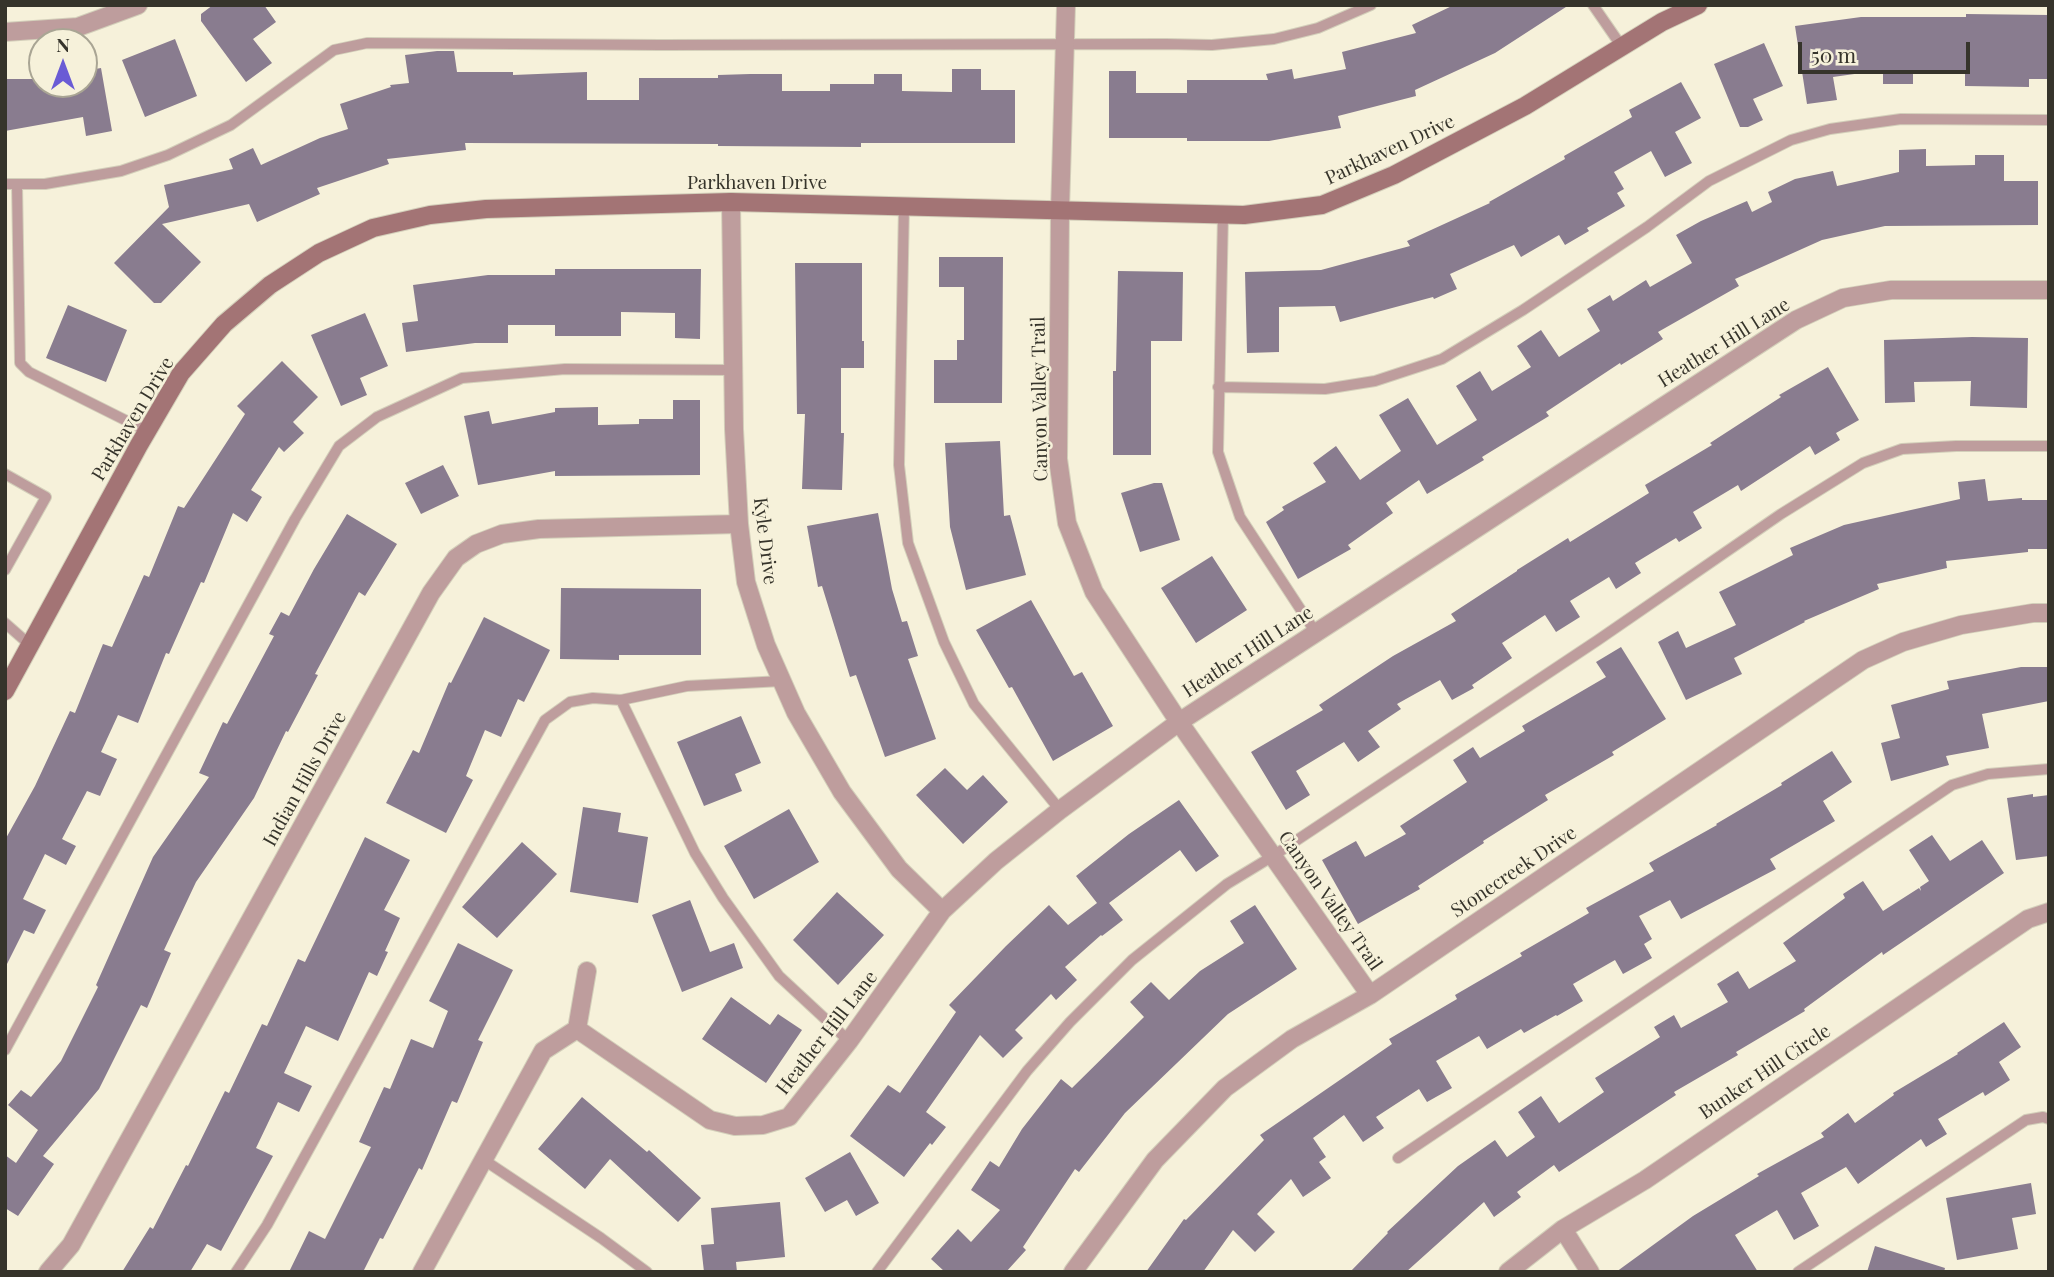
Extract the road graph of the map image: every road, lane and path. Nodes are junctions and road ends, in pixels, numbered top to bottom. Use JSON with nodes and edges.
{"nodes":[{"id":1,"x":138,"y":5,"type":"edge"},
{"id":2,"x":1066,"y":5,"type":"edge"},
{"id":3,"x":1371,"y":5,"type":"edge"},
{"id":4,"x":1592,"y":5,"type":"edge"},
{"id":5,"x":1698,"y":5,"type":"edge"},
{"id":6,"x":114,"y":10,"type":"edge"},
{"id":7,"x":5,"y":32,"type":"edge"},
{"id":8,"x":1065,"y":45,"type":"junction"},
{"id":9,"x":1622,"y":47,"type":"junction"},
{"id":10,"x":2049,"y":120,"type":"edge"},
{"id":11,"x":5,"y":184,"type":"edge"},
{"id":12,"x":17,"y":184,"type":"junction"},
{"id":13,"x":731,"y":202,"type":"junction"},
{"id":14,"x":904,"y":206,"type":"junction"},
{"id":15,"x":1060,"y":210,"type":"junction"},
{"id":16,"x":1223,"y":215,"type":"junction"},
{"id":17,"x":2049,"y":290,"type":"edge"},
{"id":18,"x":733,"y":370,"type":"junction"},
{"id":19,"x":1218,"y":387,"type":"junction"},
{"id":20,"x":147,"y":431,"type":"junction"},
{"id":21,"x":2049,"y":446,"type":"edge"},
{"id":22,"x":5,"y":474,"type":"edge"},
{"id":23,"x":739,"y":524,"type":"junction"},
{"id":24,"x":5,"y":570,"type":"edge"},
{"id":25,"x":2049,"y":613,"type":"edge"},
{"id":26,"x":5,"y":623,"type":"edge"},
{"id":27,"x":1316,"y":633,"type":"junction"},
{"id":28,"x":30,"y":645,"type":"junction"},
{"id":29,"x":782,"y":681,"type":"junction"},
{"id":30,"x":5,"y":691,"type":"edge"},
{"id":31,"x":621,"y":700,"type":"junction"},
{"id":32,"x":1179,"y":722,"type":"junction"},
{"id":33,"x":2049,"y":769,"type":"edge"},
{"id":34,"x":1060,"y":810,"type":"junction"},
{"id":35,"x":1273,"y":856,"type":"junction"},
{"id":36,"x":942,"y":911,"type":"junction"},
{"id":37,"x":2049,"y":912,"type":"edge"},
{"id":38,"x":587,"y":971,"type":"dead end"},
{"id":39,"x":1370,"y":995,"type":"junction"},
{"id":40,"x":577,"y":1029,"type":"junction"},
{"id":41,"x":849,"y":1041,"type":"junction"},
{"id":42,"x":5,"y":1050,"type":"edge"},
{"id":43,"x":2049,"y":1119,"type":"edge"},
{"id":44,"x":1398,"y":1158,"type":"dead end"},
{"id":45,"x":484,"y":1160,"type":"junction"},
{"id":46,"x":1563,"y":1229,"type":"junction"},
{"id":47,"x":48,"y":1272,"type":"edge"},
{"id":48,"x":236,"y":1272,"type":"edge"},
{"id":49,"x":422,"y":1272,"type":"edge"},
{"id":50,"x":647,"y":1272,"type":"edge"},
{"id":51,"x":877,"y":1272,"type":"edge"},
{"id":52,"x":1073,"y":1272,"type":"edge"},
{"id":53,"x":1508,"y":1272,"type":"edge"},
{"id":54,"x":1590,"y":1272,"type":"edge"},
{"id":55,"x":1798,"y":1272,"type":"edge"}],
"edges":[{"from":1,"to":6,"type":"street"},
{"from":2,"to":8,"type":"street","name":"Canyon Valley Trail"},
{"from":3,"to":8,"type":"lane"},
{"from":4,"to":9,"type":"lane"},
{"from":5,"to":9,"type":"street","name":"Parkhaven Drive"},
{"from":6,"to":7,"type":"street"},
{"from":8,"to":12,"type":"lane"},
{"from":8,"to":15,"type":"street","name":"Canyon Valley Trail"},
{"from":9,"to":16,"type":"street","name":"Parkhaven Drive"},
{"from":10,"to":19,"type":"lane"},
{"from":11,"to":12,"type":"lane"},
{"from":12,"to":20,"type":"lane"},
{"from":13,"to":14,"type":"street","name":"Parkhaven Drive"},
{"from":13,"to":18,"type":"street","name":"Kyle Drive"},
{"from":13,"to":20,"type":"street","name":"Parkhaven Drive"},
{"from":14,"to":15,"type":"street","name":"Parkhaven Drive"},
{"from":14,"to":34,"type":"lane"},
{"from":15,"to":16,"type":"street","name":"Parkhaven Drive"},
{"from":15,"to":32,"type":"street","name":"Canyon Valley Trail"},
{"from":16,"to":19,"type":"lane"},
{"from":17,"to":27,"type":"street","name":"Heather Hill Lane"},
{"from":18,"to":23,"type":"street","name":"Kyle Drive"},
{"from":18,"to":42,"type":"lane"},
{"from":19,"to":27,"type":"lane"},
{"from":20,"to":28,"type":"street","name":"Parkhaven Drive"},
{"from":21,"to":35,"type":"lane"},
{"from":22,"to":24,"type":"lane"},
{"from":23,"to":29,"type":"street","name":"Kyle Drive"},
{"from":23,"to":47,"type":"street","name":"Indian Hills Drive"},
{"from":25,"to":39,"type":"street","name":"Stonecreek Drive"},
{"from":26,"to":28,"type":"lane"},
{"from":27,"to":32,"type":"street","name":"Heather Hill Lane"},
{"from":28,"to":30,"type":"street","name":"Parkhaven Drive"},
{"from":29,"to":31,"type":"lane"},
{"from":29,"to":36,"type":"street","name":"Kyle Drive"},
{"from":31,"to":41,"type":"lane"},
{"from":31,"to":48,"type":"lane"},
{"from":32,"to":34,"type":"street","name":"Heather Hill Lane"},
{"from":32,"to":35,"type":"street","name":"Canyon Valley Trail"},
{"from":33,"to":44,"type":"lane"},
{"from":34,"to":36,"type":"street","name":"Heather Hill Lane"},
{"from":35,"to":39,"type":"street","name":"Canyon Valley Trail"},
{"from":35,"to":51,"type":"lane"},
{"from":36,"to":41,"type":"street","name":"Heather Hill Lane"},
{"from":37,"to":46,"type":"street","name":"Bunker Hill Circle"},
{"from":38,"to":40,"type":"street"},
{"from":39,"to":52,"type":"street","name":"Stonecreek Drive"},
{"from":40,"to":41,"type":"street","name":"Heather Hill Lane"},
{"from":40,"to":45,"type":"street"},
{"from":43,"to":55,"type":"lane"},
{"from":45,"to":49,"type":"street"},
{"from":45,"to":50,"type":"lane"},
{"from":46,"to":53,"type":"street","name":"Bunker Hill Circle"},
{"from":46,"to":54,"type":"street"}]}
